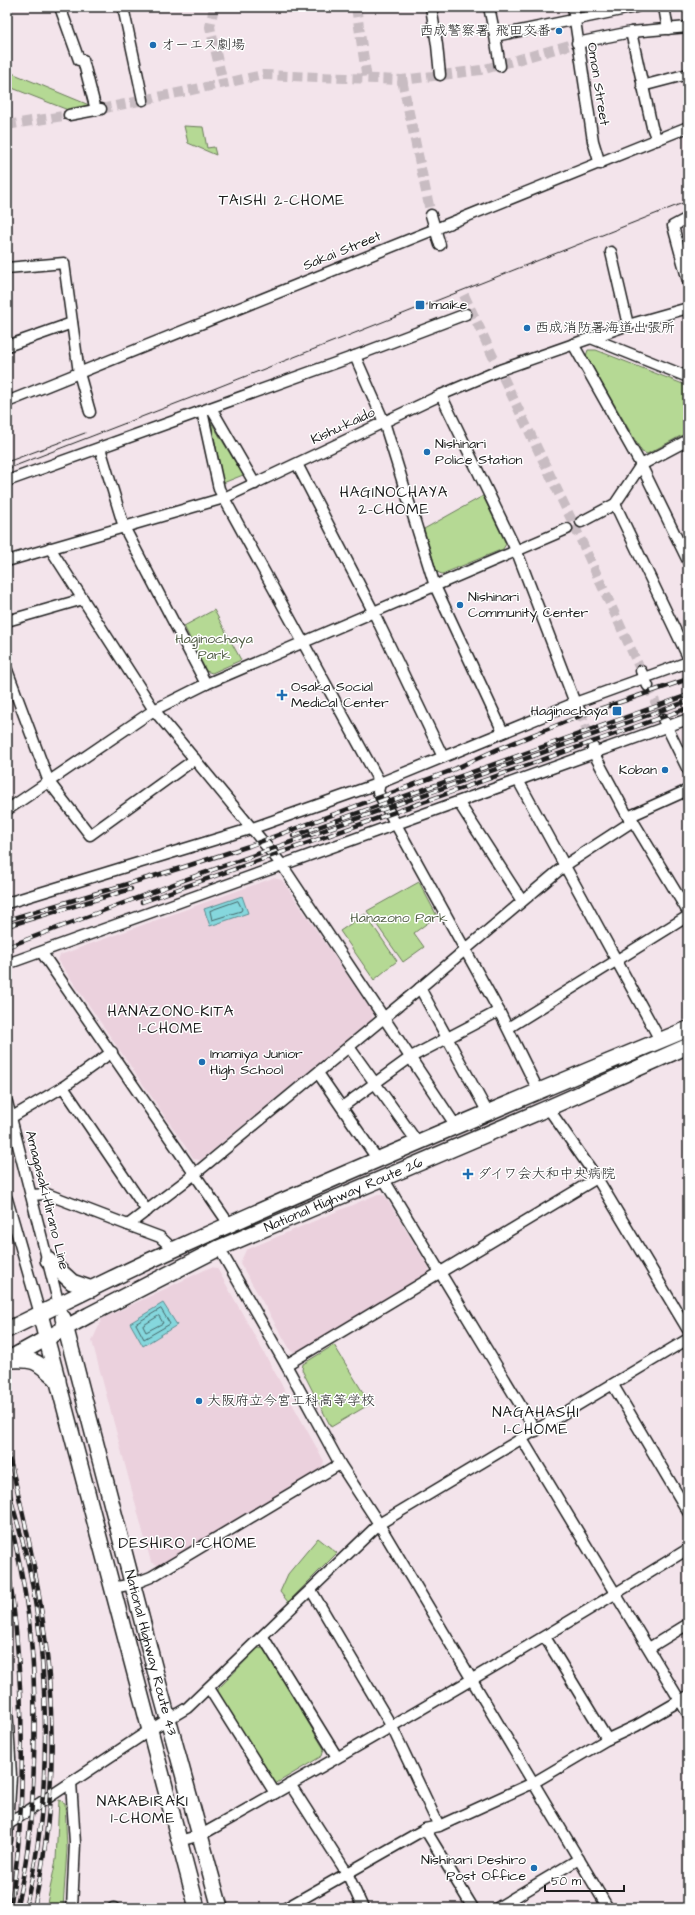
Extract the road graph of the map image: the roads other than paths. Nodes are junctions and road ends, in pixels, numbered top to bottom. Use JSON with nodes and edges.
{"nodes":[{"id":1,"x":60,"y":7,"type":"edge"},
{"id":2,"x":123,"y":7,"type":"edge"},
{"id":3,"x":431,"y":7,"type":"edge"},
{"id":4,"x":489,"y":7,"type":"edge"},
{"id":5,"x":573,"y":7,"type":"edge"},
{"id":6,"x":636,"y":7,"type":"edge"},
{"id":7,"x":664,"y":7,"type":"edge"},
{"id":8,"x":574,"y":19,"type":"junction"},
{"id":9,"x":688,"y":27,"type":"edge"},
{"id":10,"x":668,"y":29,"type":"junction"},
{"id":11,"x":631,"y":32,"type":"junction"},
{"id":12,"x":495,"y":36,"type":"junction"},
{"id":13,"x":577,"y":43,"type":"junction"},
{"id":14,"x":500,"y":66,"type":"dead end"},
{"id":15,"x":688,"y":74,"type":"edge"},
{"id":16,"x":440,"y":75,"type":"dead end"},
{"id":17,"x":642,"y":86,"type":"junction"},
{"id":18,"x":142,"y":100,"type":"dead end"},
{"id":19,"x":69,"y":116,"type":"tunnel mouth"},
{"id":20,"x":688,"y":127,"type":"edge"},
{"id":21,"x":656,"y":140,"type":"junction"},
{"id":22,"x":600,"y":164,"type":"junction"},
{"id":23,"x":431,"y":215,"type":"tunnel mouth"},
{"id":24,"x":688,"y":218,"type":"edge"},
{"id":25,"x":434,"y":229,"type":"junction"},
{"id":26,"x":440,"y":245,"type":"dead end"},
{"id":27,"x":611,"y":252,"type":"dead end"},
{"id":28,"x":7,"y":268,"type":"edge"},
{"id":29,"x":688,"y":282,"type":"edge"},
{"id":30,"x":688,"y":308,"type":"edge"},
{"id":31,"x":466,"y":314,"type":"dead end"},
{"id":32,"x":72,"y":323,"type":"junction"},
{"id":33,"x":628,"y":325,"type":"junction"},
{"id":34,"x":591,"y":338,"type":"junction"},
{"id":35,"x":573,"y":344,"type":"junction"},
{"id":36,"x":7,"y":346,"type":"edge"},
{"id":37,"x":355,"y":356,"type":"junction"},
{"id":38,"x":79,"y":373,"type":"junction"},
{"id":39,"x":688,"y":377,"type":"edge"},
{"id":40,"x":441,"y":395,"type":"junction"},
{"id":41,"x":7,"y":402,"type":"edge"},
{"id":42,"x":207,"y":409,"type":"junction"},
{"id":43,"x":90,"y":412,"type":"dead end"},
{"id":44,"x":384,"y":422,"type":"junction"},
{"id":45,"x":688,"y":440,"type":"edge"},
{"id":46,"x":100,"y":448,"type":"junction"},
{"id":47,"x":297,"y":464,"type":"junction"},
{"id":48,"x":641,"y":465,"type":"junction"},
{"id":49,"x":7,"y":481,"type":"edge"},
{"id":50,"x":255,"y":484,"type":"junction"},
{"id":51,"x":224,"y":498,"type":"junction"},
{"id":52,"x":615,"y":504,"type":"junction"},
{"id":53,"x":581,"y":522,"type":"dead end"},
{"id":54,"x":124,"y":526,"type":"junction"},
{"id":55,"x":567,"y":529,"type":"dead end"},
{"id":56,"x":50,"y":548,"type":"junction"},
{"id":57,"x":517,"y":552,"type":"junction"},
{"id":58,"x":7,"y":561,"type":"edge"},
{"id":59,"x":688,"y":561,"type":"edge"},
{"id":60,"x":435,"y":586,"type":"junction"},
{"id":61,"x":83,"y":600,"type":"junction"},
{"id":62,"x":373,"y":611,"type":"junction"},
{"id":63,"x":7,"y":621,"type":"edge"},
{"id":64,"x":303,"y":642,"type":"junction"},
{"id":65,"x":688,"y":657,"type":"edge"},
{"id":66,"x":688,"y":662,"type":"edge"},
{"id":67,"x":7,"y":670,"type":"edge"},
{"id":68,"x":206,"y":684,"type":"junction"},
{"id":69,"x":577,"y":707,"type":"junction"},
{"id":70,"x":154,"y":710,"type":"junction"},
{"id":71,"x":688,"y":719,"type":"edge"},
{"id":72,"x":665,"y":723,"type":"junction"},
{"id":73,"x":503,"y":732,"type":"junction"},
{"id":74,"x":593,"y":750,"type":"junction"},
{"id":75,"x":443,"y":757,"type":"junction"},
{"id":76,"x":195,"y":759,"type":"junction"},
{"id":77,"x":688,"y":770,"type":"edge"},
{"id":78,"x":49,"y":782,"type":"junction"},
{"id":79,"x":380,"y":782,"type":"junction"},
{"id":80,"x":519,"y":782,"type":"junction"},
{"id":81,"x":688,"y":790,"type":"edge"},
{"id":82,"x":459,"y":803,"type":"junction"},
{"id":83,"x":7,"y":810,"type":"edge"},
{"id":84,"x":631,"y":819,"type":"junction"},
{"id":85,"x":397,"y":825,"type":"junction"},
{"id":86,"x":254,"y":828,"type":"junction"},
{"id":87,"x":282,"y":865,"type":"junction"},
{"id":88,"x":564,"y":866,"type":"junction"},
{"id":89,"x":522,"y":901,"type":"junction"},
{"id":90,"x":7,"y":903,"type":"edge"},
{"id":91,"x":688,"y":912,"type":"edge"},
{"id":92,"x":688,"y":916,"type":"edge"},
{"id":93,"x":466,"y":950,"type":"junction"},
{"id":94,"x":42,"y":952,"type":"junction"},
{"id":95,"x":615,"y":960,"type":"junction"},
{"id":96,"x":7,"y":964,"type":"edge"},
{"id":97,"x":420,"y":988,"type":"junction"},
{"id":98,"x":499,"y":1011,"type":"junction"},
{"id":99,"x":384,"y":1018,"type":"junction"},
{"id":100,"x":508,"y":1028,"type":"junction"},
{"id":101,"x":688,"y":1029,"type":"edge"},
{"id":102,"x":447,"y":1038,"type":"junction"},
{"id":103,"x":660,"y":1040,"type":"junction"},
{"id":104,"x":688,"y":1046,"type":"edge"},
{"id":105,"x":349,"y":1047,"type":"junction"},
{"id":106,"x":112,"y":1052,"type":"junction"},
{"id":107,"x":411,"y":1057,"type":"junction"},
{"id":108,"x":318,"y":1073,"type":"junction"},
{"id":109,"x":376,"y":1084,"type":"junction"},
{"id":110,"x":63,"y":1087,"type":"junction"},
{"id":111,"x":539,"y":1092,"type":"junction"},
{"id":112,"x":7,"y":1102,"type":"edge"},
{"id":113,"x":342,"y":1107,"type":"junction"},
{"id":114,"x":548,"y":1108,"type":"junction"},
{"id":115,"x":488,"y":1113,"type":"junction"},
{"id":116,"x":9,"y":1119,"type":"edge"},
{"id":117,"x":456,"y":1126,"type":"junction"},
{"id":118,"x":418,"y":1143,"type":"junction"},
{"id":119,"x":378,"y":1160,"type":"junction"},
{"id":120,"x":196,"y":1173,"type":"junction"},
{"id":121,"x":383,"y":1178,"type":"junction"},
{"id":122,"x":596,"y":1178,"type":"junction"},
{"id":123,"x":31,"y":1195,"type":"junction"},
{"id":124,"x":7,"y":1199,"type":"edge"},
{"id":125,"x":148,"y":1211,"type":"junction"},
{"id":126,"x":230,"y":1224,"type":"junction"},
{"id":127,"x":128,"y":1225,"type":"junction"},
{"id":128,"x":219,"y":1248,"type":"junction"},
{"id":129,"x":174,"y":1249,"type":"junction"},
{"id":130,"x":48,"y":1260,"type":"junction"},
{"id":131,"x":441,"y":1272,"type":"junction"},
{"id":132,"x":92,"y":1288,"type":"junction"},
{"id":133,"x":59,"y":1305,"type":"junction"},
{"id":134,"x":40,"y":1314,"type":"junction"},
{"id":135,"x":65,"y":1327,"type":"junction"},
{"id":136,"x":7,"y":1330,"type":"edge"},
{"id":137,"x":688,"y":1330,"type":"edge"},
{"id":138,"x":47,"y":1337,"type":"junction"},
{"id":139,"x":688,"y":1339,"type":"edge"},
{"id":140,"x":7,"y":1360,"type":"edge"},
{"id":141,"x":286,"y":1365,"type":"junction"},
{"id":142,"x":58,"y":1380,"type":"junction"},
{"id":143,"x":613,"y":1385,"type":"junction"},
{"id":144,"x":536,"y":1431,"type":"junction"},
{"id":145,"x":522,"y":1439,"type":"junction"},
{"id":146,"x":340,"y":1464,"type":"junction"},
{"id":147,"x":688,"y":1512,"type":"edge"},
{"id":148,"x":378,"y":1524,"type":"junction"},
{"id":149,"x":688,"y":1549,"type":"edge"},
{"id":150,"x":134,"y":1584,"type":"junction"},
{"id":151,"x":112,"y":1588,"type":"junction"},
{"id":152,"x":311,"y":1590,"type":"junction"},
{"id":153,"x":615,"y":1594,"type":"junction"},
{"id":154,"x":688,"y":1624,"type":"edge"},
{"id":155,"x":263,"y":1637,"type":"junction"},
{"id":156,"x":545,"y":1637,"type":"junction"},
{"id":157,"x":649,"y":1648,"type":"junction"},
{"id":158,"x":472,"y":1680,"type":"junction"},
{"id":159,"x":209,"y":1688,"type":"junction"},
{"id":160,"x":684,"y":1698,"type":"edge"},
{"id":161,"x":7,"y":1706,"type":"edge"},
{"id":162,"x":688,"y":1714,"type":"edge"},
{"id":163,"x":168,"y":1720,"type":"junction"},
{"id":164,"x":392,"y":1727,"type":"junction"},
{"id":165,"x":150,"y":1730,"type":"junction"},
{"id":166,"x":607,"y":1739,"type":"junction"},
{"id":167,"x":336,"y":1757,"type":"junction"},
{"id":168,"x":71,"y":1782,"type":"junction"},
{"id":169,"x":533,"y":1783,"type":"junction"},
{"id":170,"x":290,"y":1784,"type":"junction"},
{"id":171,"x":275,"y":1793,"type":"junction"},
{"id":172,"x":8,"y":1824,"type":"edge"},
{"id":173,"x":440,"y":1826,"type":"junction"},
{"id":174,"x":425,"y":1829,"type":"junction"},
{"id":175,"x":201,"y":1835,"type":"junction"},
{"id":176,"x":7,"y":1840,"type":"edge"},
{"id":177,"x":180,"y":1841,"type":"junction"},
{"id":178,"x":579,"y":1859,"type":"junction"},
{"id":179,"x":347,"y":1873,"type":"junction"},
{"id":180,"x":72,"y":1908,"type":"edge"},
{"id":181,"x":197,"y":1908,"type":"edge"},
{"id":182,"x":220,"y":1908,"type":"edge"},
{"id":183,"x":286,"y":1908,"type":"edge"},
{"id":184,"x":363,"y":1908,"type":"edge"},
{"id":185,"x":473,"y":1908,"type":"edge"},
{"id":186,"x":498,"y":1908,"type":"edge"},
{"id":187,"x":608,"y":1908,"type":"edge"}],
"edges":[{"from":1,"to":19,"type":"street"},
{"from":2,"to":18,"type":"street"},
{"from":3,"to":16,"type":"street"},
{"from":4,"to":12,"type":"street"},
{"from":5,"to":8,"type":"street","name":"Omon Street"},
{"from":6,"to":8,"type":"street"},
{"from":7,"to":10,"type":"street"},
{"from":8,"to":12,"type":"street"},
{"from":8,"to":13,"type":"street","name":"Omon Street"},
{"from":9,"to":10,"type":"street"},
{"from":10,"to":11,"type":"street"},
{"from":11,"to":13,"type":"street"},
{"from":11,"to":17,"type":"street"},
{"from":12,"to":14,"type":"street"},
{"from":13,"to":22,"type":"street","name":"Omon Street"},
{"from":15,"to":17,"type":"street"},
{"from":17,"to":21,"type":"street"},
{"from":20,"to":21,"type":"street","name":"Sakai Street"},
{"from":21,"to":22,"type":"street","name":"Sakai Street"},
{"from":22,"to":25,"type":"street","name":"Sakai Street"},
{"from":23,"to":25,"type":"street"},
{"from":24,"to":29,"type":"street"},
{"from":25,"to":26,"type":"street"},
{"from":25,"to":38,"type":"street","name":"Sakai Street"},
{"from":27,"to":33,"type":"street"},
{"from":28,"to":32,"type":"street"},
{"from":30,"to":33,"type":"street","name":"Kishu-kaido"},
{"from":31,"to":37,"type":"street"},
{"from":32,"to":36,"type":"street"},
{"from":32,"to":38,"type":"street"},
{"from":33,"to":34,"type":"street","name":"Kishu-kaido"},
{"from":34,"to":35,"type":"street","name":"Kishu-kaido"},
{"from":34,"to":39,"type":"street"},
{"from":35,"to":40,"type":"street","name":"Kishu-kaido"},
{"from":35,"to":48,"type":"street"},
{"from":37,"to":42,"type":"street"},
{"from":37,"to":44,"type":"street"},
{"from":38,"to":41,"type":"street","name":"Sakai Street"},
{"from":38,"to":43,"type":"street"},
{"from":40,"to":44,"type":"street","name":"Kishu-kaido"},
{"from":40,"to":57,"type":"street"},
{"from":42,"to":46,"type":"street"},
{"from":42,"to":50,"type":"street"},
{"from":42,"to":51,"type":"street"},
{"from":44,"to":47,"type":"street","name":"Kishu-kaido"},
{"from":44,"to":60,"type":"street"},
{"from":45,"to":48,"type":"street"},
{"from":46,"to":49,"type":"street"},
{"from":46,"to":54,"type":"street"},
{"from":47,"to":50,"type":"street","name":"Kishu-kaido"},
{"from":47,"to":62,"type":"street"},
{"from":48,"to":52,"type":"street"},
{"from":48,"to":59,"type":"street"},
{"from":50,"to":51,"type":"street","name":"Kishu-kaido"},
{"from":51,"to":54,"type":"street","name":"Kishu-kaido"},
{"from":51,"to":64,"type":"street"},
{"from":52,"to":53,"type":"street"},
{"from":52,"to":65,"type":"street"},
{"from":54,"to":56,"type":"street","name":"Kishu-kaido"},
{"from":54,"to":68,"type":"street"},
{"from":55,"to":57,"type":"street"},
{"from":56,"to":58,"type":"street","name":"Kishu-kaido"},
{"from":56,"to":61,"type":"street"},
{"from":57,"to":60,"type":"street"},
{"from":57,"to":69,"type":"street"},
{"from":60,"to":62,"type":"street"},
{"from":60,"to":73,"type":"street"},
{"from":61,"to":63,"type":"street"},
{"from":61,"to":70,"type":"street"},
{"from":62,"to":64,"type":"street"},
{"from":62,"to":75,"type":"street"},
{"from":64,"to":68,"type":"street"},
{"from":64,"to":79,"type":"street"},
{"from":66,"to":69,"type":"street"},
{"from":67,"to":78,"type":"street"},
{"from":68,"to":70,"type":"street"},
{"from":69,"to":73,"type":"street"},
{"from":70,"to":76,"type":"street"},
{"from":70,"to":78,"type":"street"},
{"from":71,"to":72,"type":"street"},
{"from":72,"to":74,"type":"street"},
{"from":72,"to":77,"type":"street"},
{"from":73,"to":75,"type":"street"},
{"from":74,"to":80,"type":"street"},
{"from":74,"to":84,"type":"street"},
{"from":75,"to":79,"type":"street"},
{"from":76,"to":78,"type":"street"},
{"from":76,"to":86,"type":"street"},
{"from":78,"to":83,"type":"street"},
{"from":79,"to":85,"type":"street"},
{"from":79,"to":86,"type":"street"},
{"from":80,"to":82,"type":"street"},
{"from":80,"to":88,"type":"street"},
{"from":81,"to":84,"type":"street"},
{"from":82,"to":85,"type":"street"},
{"from":82,"to":89,"type":"street"},
{"from":84,"to":88,"type":"street"},
{"from":84,"to":91,"type":"street"},
{"from":85,"to":87,"type":"street"},
{"from":85,"to":93,"type":"street"},
{"from":86,"to":87,"type":"street"},
{"from":86,"to":90,"type":"street"},
{"from":87,"to":94,"type":"street"},
{"from":87,"to":99,"type":"street"},
{"from":88,"to":89,"type":"street"},
{"from":88,"to":95,"type":"street"},
{"from":89,"to":93,"type":"street"},
{"from":92,"to":95,"type":"street"},
{"from":93,"to":97,"type":"street"},
{"from":93,"to":98,"type":"street"},
{"from":94,"to":96,"type":"street"},
{"from":94,"to":106,"type":"street"},
{"from":95,"to":100,"type":"street"},
{"from":95,"to":103,"type":"street"},
{"from":97,"to":99,"type":"street"},
{"from":97,"to":102,"type":"street"},
{"from":98,"to":100,"type":"street"},
{"from":98,"to":102,"type":"street"},
{"from":99,"to":105,"type":"street"},
{"from":99,"to":107,"type":"street"},
{"from":100,"to":111,"type":"street"},
{"from":101,"to":103,"type":"highway","name":"National Highway Route 26"},
{"from":102,"to":107,"type":"street"},
{"from":102,"to":115,"type":"street"},
{"from":103,"to":111,"type":"highway","name":"National Highway Route 26"},
{"from":104,"to":114,"type":"highway","name":"National Highway Route 26"},
{"from":105,"to":108,"type":"street"},
{"from":105,"to":109,"type":"street"},
{"from":106,"to":110,"type":"street"},
{"from":106,"to":120,"type":"street"},
{"from":107,"to":109,"type":"street"},
{"from":107,"to":117,"type":"street"},
{"from":108,"to":113,"type":"street"},
{"from":108,"to":120,"type":"street"},
{"from":109,"to":113,"type":"street"},
{"from":109,"to":118,"type":"street"},
{"from":110,"to":116,"type":"street"},
{"from":110,"to":125,"type":"street"},
{"from":111,"to":115,"type":"highway","name":"National Highway Route 26"},
{"from":112,"to":116,"type":"street","name":"Amagasaki-Hirano Line"},
{"from":113,"to":119,"type":"street"},
{"from":114,"to":121,"type":"highway","name":"National Highway Route 26"},
{"from":114,"to":122,"type":"street"},
{"from":115,"to":117,"type":"highway","name":"National Highway Route 26"},
{"from":116,"to":123,"type":"street","name":"Amagasaki-Hirano Line"},
{"from":117,"to":118,"type":"highway","name":"National Highway Route 26"},
{"from":118,"to":119,"type":"highway","name":"National Highway Route 26"},
{"from":119,"to":126,"type":"highway","name":"National Highway Route 26"},
{"from":120,"to":125,"type":"street"},
{"from":120,"to":126,"type":"street"},
{"from":121,"to":128,"type":"highway","name":"National Highway Route 26"},
{"from":121,"to":131,"type":"street"},
{"from":122,"to":131,"type":"street"},
{"from":122,"to":137,"type":"street"},
{"from":123,"to":127,"type":"street"},
{"from":123,"to":130,"type":"street","name":"Amagasaki-Hirano Line"},
{"from":124,"to":134,"type":"street"},
{"from":125,"to":127,"type":"street"},
{"from":126,"to":129,"type":"highway","name":"National Highway Route 26"},
{"from":127,"to":129,"type":"street"},
{"from":128,"to":135,"type":"highway","name":"National Highway Route 26"},
{"from":128,"to":141,"type":"street"},
{"from":129,"to":132,"type":"highway","name":"National Highway Route 26"},
{"from":130,"to":132,"type":"highway"},
{"from":130,"to":133,"type":"street","name":"Amagasaki-Hirano Line"},
{"from":131,"to":141,"type":"street"},
{"from":131,"to":144,"type":"street"},
{"from":132,"to":133,"type":"highway","name":"National Highway Route 26"},
{"from":133,"to":134,"type":"highway","name":"National Highway Route 26"},
{"from":133,"to":135,"type":"highway","name":"National Highway Route 43"},
{"from":134,"to":136,"type":"highway","name":"National Highway Route 26"},
{"from":134,"to":138,"type":"highway","name":"National Highway Route 43"},
{"from":135,"to":138,"type":"highway","name":"National Highway Route 26"},
{"from":135,"to":150,"type":"highway","name":"National Highway Route 43"},
{"from":138,"to":140,"type":"highway","name":"National Highway Route 26"},
{"from":138,"to":142,"type":"highway","name":"National Highway Route 43"},
{"from":139,"to":143,"type":"street"},
{"from":140,"to":142,"type":"highway"},
{"from":141,"to":146,"type":"street"},
{"from":142,"to":151,"type":"highway","name":"National Highway Route 43"},
{"from":143,"to":144,"type":"street"},
{"from":143,"to":147,"type":"street"},
{"from":144,"to":145,"type":"street"},
{"from":145,"to":148,"type":"street"},
{"from":145,"to":153,"type":"street"},
{"from":146,"to":148,"type":"street"},
{"from":146,"to":150,"type":"street"},
{"from":148,"to":152,"type":"street"},
{"from":148,"to":158,"type":"street"},
{"from":149,"to":153,"type":"street"},
{"from":150,"to":151,"type":"street"},
{"from":150,"to":163,"type":"highway","name":"National Highway Route 43"},
{"from":151,"to":165,"type":"highway","name":"National Highway Route 43"},
{"from":152,"to":155,"type":"street"},
{"from":152,"to":164,"type":"street"},
{"from":153,"to":156,"type":"street"},
{"from":153,"to":157,"type":"street"},
{"from":154,"to":157,"type":"street"},
{"from":155,"to":159,"type":"street"},
{"from":155,"to":167,"type":"street"},
{"from":156,"to":158,"type":"street"},
{"from":156,"to":166,"type":"street"},
{"from":157,"to":160,"type":"street"},
{"from":158,"to":164,"type":"street"},
{"from":158,"to":169,"type":"street"},
{"from":159,"to":163,"type":"street"},
{"from":159,"to":171,"type":"street"},
{"from":160,"to":162,"type":"street"},
{"from":160,"to":166,"type":"street"},
{"from":161,"to":172,"type":"street"},
{"from":163,"to":165,"type":"street"},
{"from":163,"to":175,"type":"highway","name":"National Highway Route 43"},
{"from":164,"to":167,"type":"street"},
{"from":164,"to":173,"type":"street"},
{"from":165,"to":168,"type":"street"},
{"from":165,"to":177,"type":"highway","name":"National Highway Route 43"},
{"from":166,"to":169,"type":"street"},
{"from":167,"to":170,"type":"street"},
{"from":168,"to":172,"type":"street"},
{"from":168,"to":180,"type":"street"},
{"from":169,"to":173,"type":"street"},
{"from":169,"to":178,"type":"street"},
{"from":170,"to":171,"type":"street"},
{"from":170,"to":179,"type":"street"},
{"from":171,"to":175,"type":"street"},
{"from":172,"to":176,"type":"street"},
{"from":173,"to":174,"type":"street"},
{"from":174,"to":179,"type":"street"},
{"from":174,"to":185,"type":"street"},
{"from":175,"to":177,"type":"street"},
{"from":175,"to":182,"type":"highway","name":"National Highway Route 43"},
{"from":177,"to":181,"type":"highway","name":"National Highway Route 43"},
{"from":178,"to":186,"type":"street"},
{"from":178,"to":187,"type":"street"},
{"from":179,"to":183,"type":"street"},
{"from":179,"to":184,"type":"street"}]}
